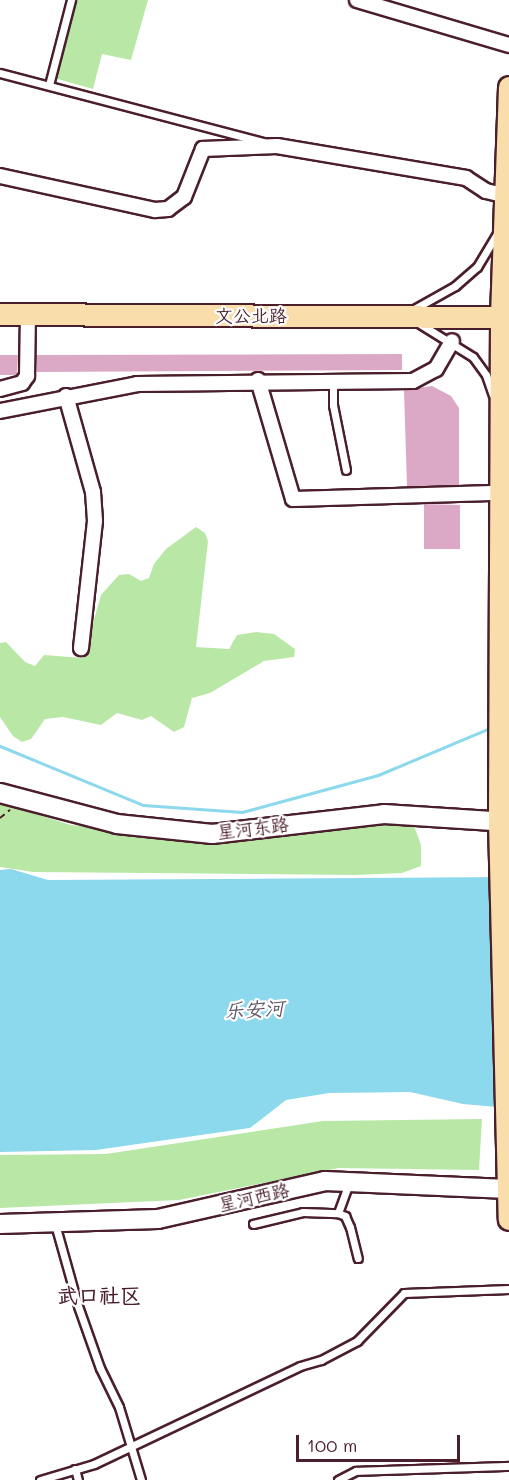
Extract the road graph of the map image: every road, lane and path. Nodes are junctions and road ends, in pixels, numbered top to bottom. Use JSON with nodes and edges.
{"nodes":[{"id":1,"x":71,"y":0,"type":"edge"},
{"id":2,"x":357,"y":0,"type":"edge"},
{"id":3,"x":509,"y":45,"type":"edge"},
{"id":4,"x":0,"y":73,"type":"edge"},
{"id":5,"x":49,"y":85,"type":"junction"},
{"id":6,"x":509,"y":87,"type":"edge"},
{"id":7,"x":277,"y":146,"type":"junction"},
{"id":8,"x":0,"y":176,"type":"edge"},
{"id":9,"x":503,"y":195,"type":"junction"},
{"id":10,"x":506,"y":228,"type":"edge"},
{"id":11,"x":0,"y":314,"type":"edge"},
{"id":12,"x":28,"y":314,"type":"junction"},
{"id":13,"x":401,"y":316,"type":"junction"},
{"id":14,"x":505,"y":317,"type":"edge"},
{"id":15,"x":452,"y":341,"type":"junction"},
{"id":16,"x":258,"y":381,"type":"junction"},
{"id":17,"x":333,"y":381,"type":"junction"},
{"id":18,"x":0,"y":389,"type":"edge"},
{"id":19,"x":66,"y":396,"type":"junction"},
{"id":20,"x":505,"y":409,"type":"edge"},
{"id":21,"x":0,"y":411,"type":"edge"},
{"id":22,"x":346,"y":470,"type":"dead end"},
{"id":23,"x":501,"y":493,"type":"junction"},
{"id":24,"x":81,"y":648,"type":"dead end"},
{"id":25,"x":0,"y":793,"type":"edge"},
{"id":26,"x":504,"y":821,"type":"edge"},
{"id":27,"x":350,"y":1180,"type":"junction"},
{"id":28,"x":507,"y":1189,"type":"edge"},
{"id":29,"x":338,"y":1213,"type":"junction"},
{"id":30,"x":509,"y":1219,"type":"edge"},
{"id":31,"x":54,"y":1221,"type":"junction"},
{"id":32,"x":0,"y":1224,"type":"edge"},
{"id":33,"x":253,"y":1224,"type":"dead end"},
{"id":34,"x":358,"y":1258,"type":"dead end"},
{"id":35,"x":509,"y":1289,"type":"edge"},
{"id":36,"x":131,"y":1445,"type":"junction"},
{"id":37,"x":509,"y":1466,"type":"edge"},
{"id":38,"x":75,"y":1469,"type":"junction"},
{"id":39,"x":40,"y":1480,"type":"edge"},
{"id":40,"x":78,"y":1480,"type":"edge"},
{"id":41,"x":141,"y":1480,"type":"edge"},
{"id":42,"x":338,"y":1480,"type":"edge"}],
"edges":[{"from":1,"to":5,"type":"lane"},
{"from":2,"to":3,"type":"street"},
{"from":4,"to":5,"type":"lane"},
{"from":5,"to":7,"type":"lane"},
{"from":6,"to":9,"type":"main road"},
{"from":7,"to":8,"type":"street"},
{"from":7,"to":9,"type":"street"},
{"from":9,"to":10,"type":"main road"},
{"from":10,"to":13,"type":"lane"},
{"from":10,"to":14,"type":"main road"},
{"from":11,"to":12,"type":"main road","name":"文公北路"},
{"from":12,"to":13,"type":"main road","name":"文公北路"},
{"from":12,"to":18,"type":"street"},
{"from":13,"to":14,"type":"main road","name":"文公北路"},
{"from":13,"to":15,"type":"lane"},
{"from":14,"to":20,"type":"main road"},
{"from":15,"to":17,"type":"street"},
{"from":15,"to":20,"type":"lane"},
{"from":16,"to":17,"type":"street"},
{"from":16,"to":19,"type":"street"},
{"from":16,"to":23,"type":"street"},
{"from":17,"to":22,"type":"lane"},
{"from":19,"to":21,"type":"street"},
{"from":19,"to":24,"type":"street"},
{"from":20,"to":23,"type":"main road"},
{"from":23,"to":26,"type":"main road"},
{"from":25,"to":26,"type":"street","name":"星河东路"},
{"from":26,"to":28,"type":"main road"},
{"from":27,"to":28,"type":"street","name":"星河西路"},
{"from":27,"to":29,"type":"lane"},
{"from":27,"to":31,"type":"street","name":"星河西路"},
{"from":28,"to":30,"type":"main road"},
{"from":29,"to":33,"type":"lane"},
{"from":29,"to":34,"type":"lane"},
{"from":31,"to":32,"type":"street","name":"星河西路"},
{"from":31,"to":36,"type":"lane"},
{"from":35,"to":36,"type":"lane"},
{"from":36,"to":38,"type":"lane"},
{"from":36,"to":41,"type":"lane"},
{"from":37,"to":42,"type":"lane"},
{"from":38,"to":39,"type":"lane"},
{"from":38,"to":40,"type":"lane"}]}
